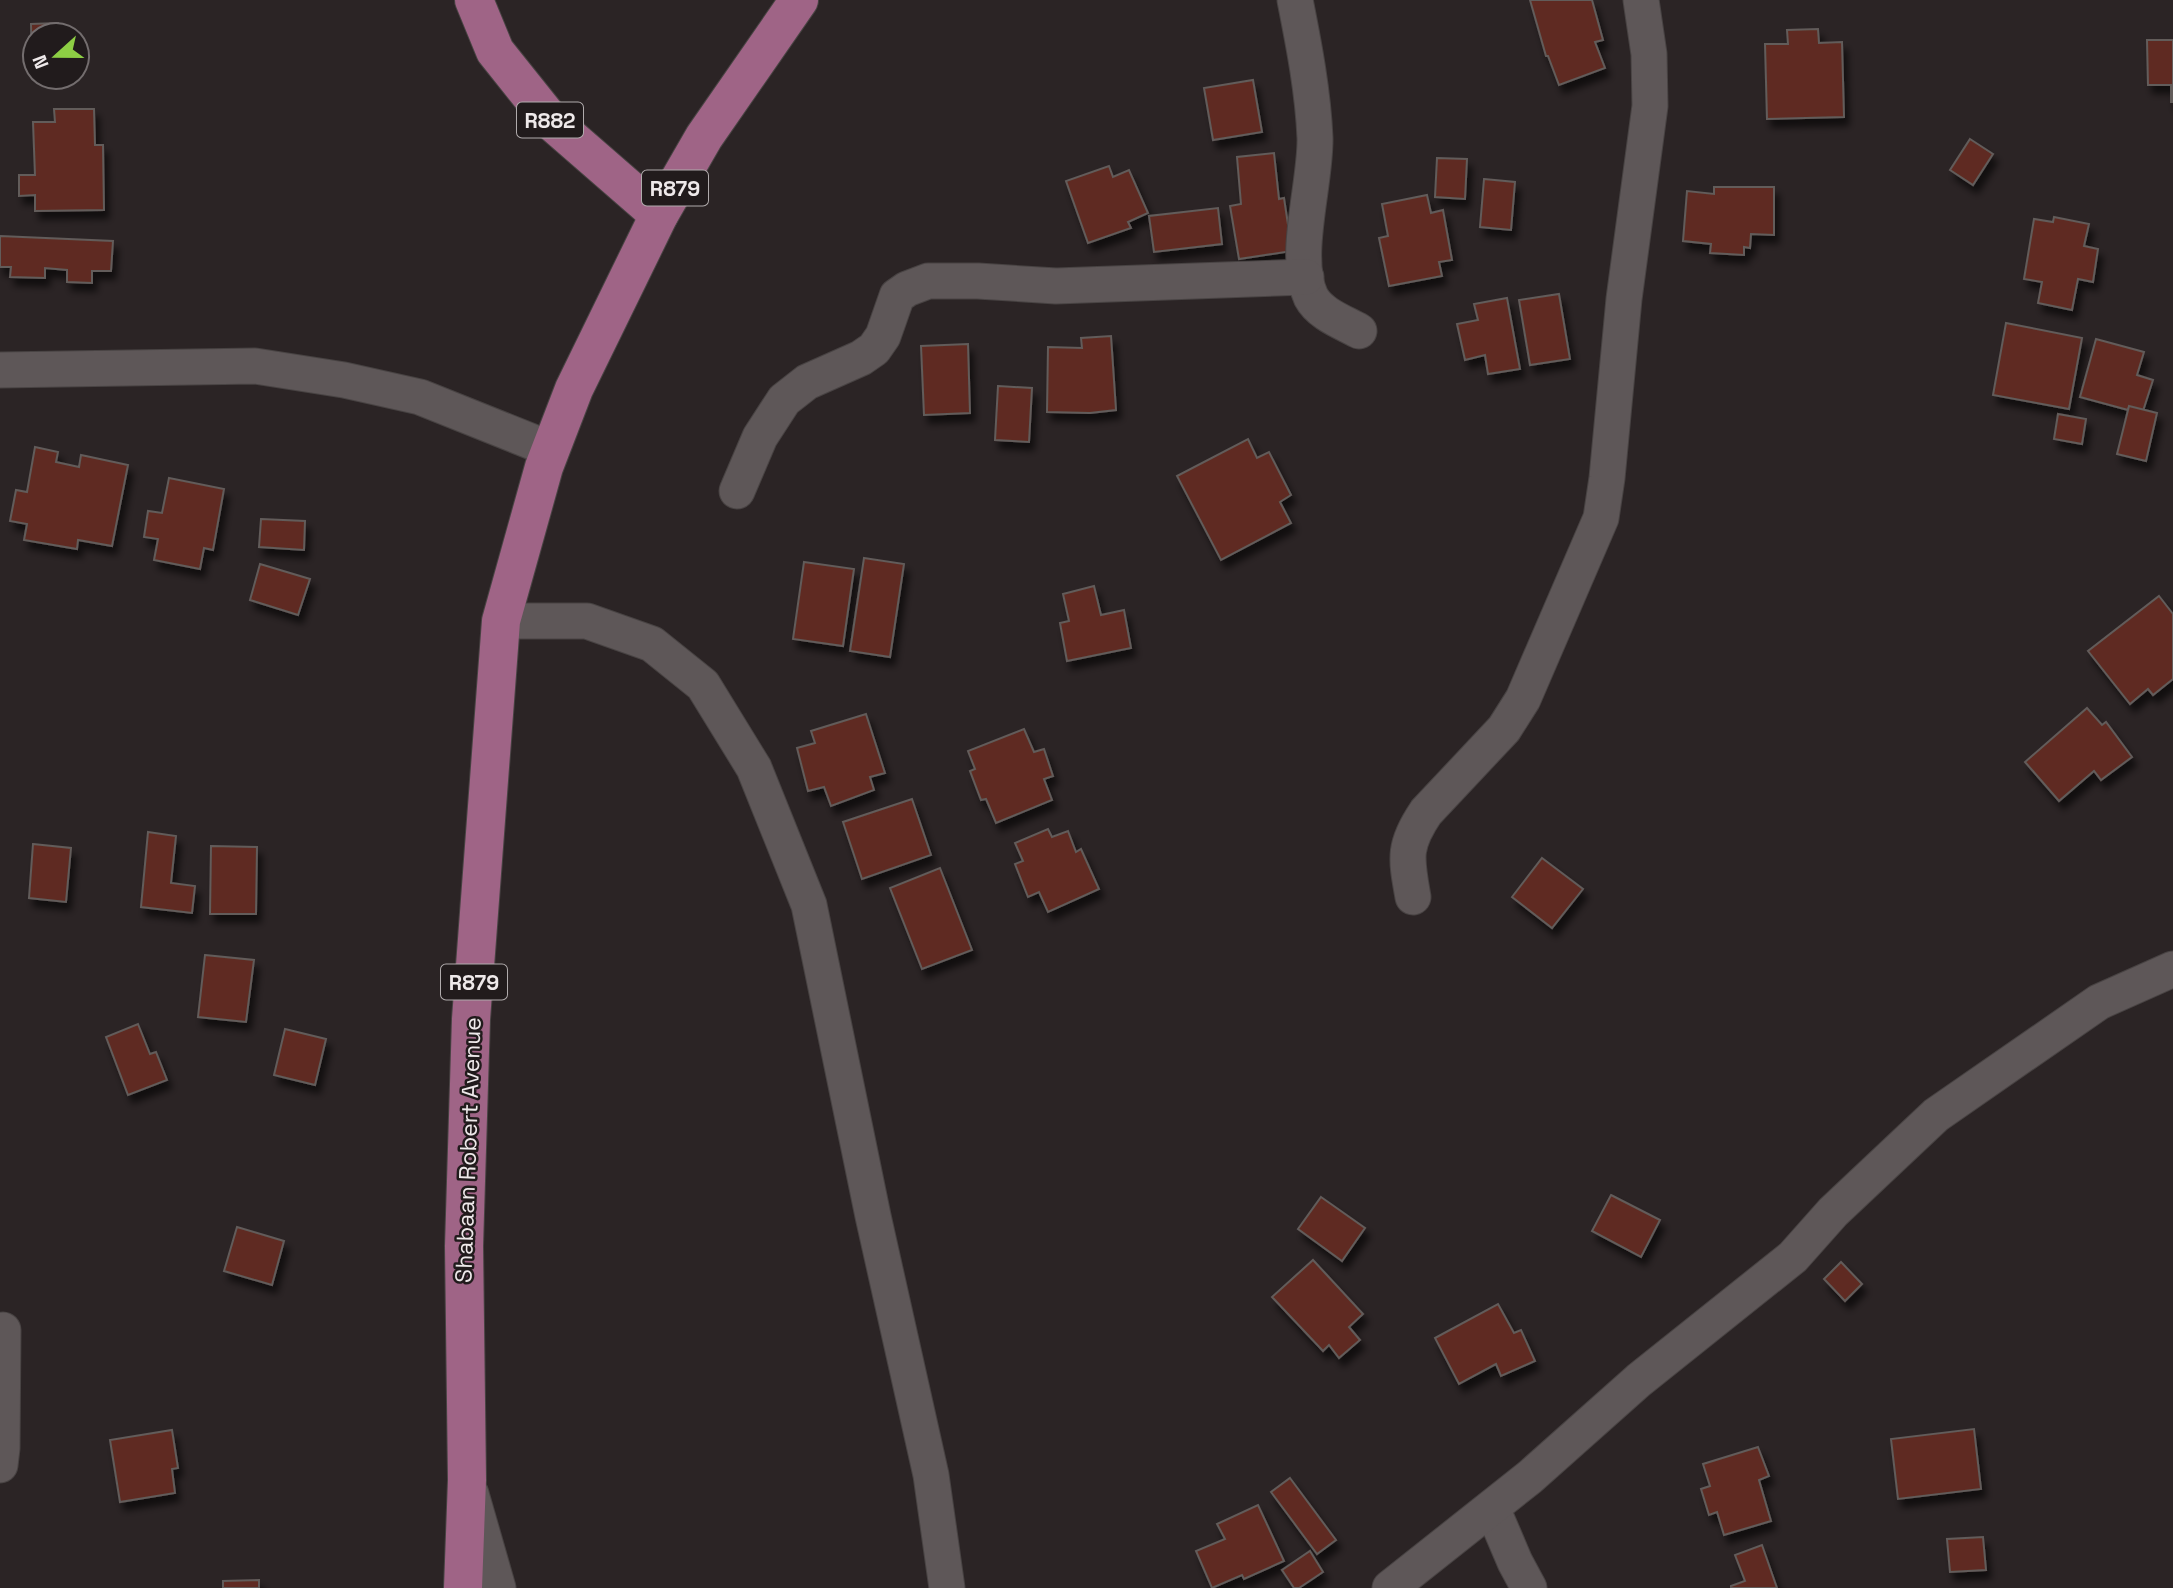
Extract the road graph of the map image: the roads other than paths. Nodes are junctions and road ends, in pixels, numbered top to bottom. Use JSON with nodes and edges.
{"nodes":[{"id":1,"x":474,"y":0,"type":"edge"},
{"id":2,"x":799,"y":0,"type":"edge"},
{"id":3,"x":1295,"y":0,"type":"edge"},
{"id":4,"x":1641,"y":0,"type":"edge"},
{"id":5,"x":659,"y":215,"type":"junction"},
{"id":6,"x":1306,"y":276,"type":"junction"},
{"id":7,"x":1359,"y":331,"type":"dead end"},
{"id":8,"x":0,"y":370,"type":"edge"},
{"id":9,"x":550,"y":449,"type":"junction"},
{"id":10,"x":737,"y":491,"type":"dead end"},
{"id":11,"x":500,"y":621,"type":"junction"},
{"id":12,"x":1413,"y":897,"type":"dead end"},
{"id":13,"x":2173,"y":969,"type":"edge"},
{"id":14,"x":3,"y":1330,"type":"dead end"},
{"id":15,"x":0,"y":1465,"type":"edge"},
{"id":16,"x":467,"y":1480,"type":"junction"},
{"id":17,"x":1492,"y":1508,"type":"junction"},
{"id":18,"x":463,"y":1588,"type":"edge"},
{"id":19,"x":498,"y":1588,"type":"edge"},
{"id":20,"x":947,"y":1588,"type":"edge"},
{"id":21,"x":1390,"y":1588,"type":"edge"},
{"id":22,"x":1529,"y":1588,"type":"edge"}],
"edges":[{"from":1,"to":5,"type":"main road","number":"R882"},
{"from":2,"to":5,"type":"main road","number":"R879"},
{"from":3,"to":6,"type":"street"},
{"from":4,"to":12,"type":"street"},
{"from":5,"to":9,"type":"main road","name":"Shabaan Robert Avenue","number":"R879"},
{"from":6,"to":7,"type":"street"},
{"from":6,"to":10,"type":"street"},
{"from":8,"to":9,"type":"street"},
{"from":9,"to":11,"type":"main road","name":"Shabaan Robert Avenue","number":"R879"},
{"from":11,"to":16,"type":"main road","name":"Shabaan Robert Avenue","number":"R879"},
{"from":11,"to":20,"type":"street"},
{"from":13,"to":17,"type":"street"},
{"from":14,"to":15,"type":"street"},
{"from":16,"to":18,"type":"main road","name":"Shabaan Robert Avenue","number":"R879"},
{"from":16,"to":19,"type":"street"},
{"from":17,"to":21,"type":"street"},
{"from":17,"to":22,"type":"street"}]}
